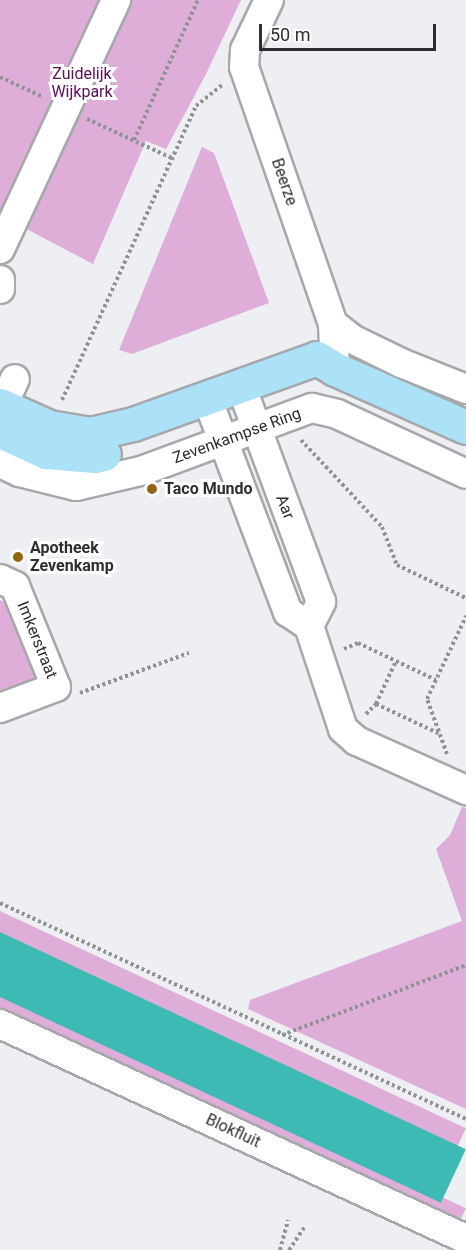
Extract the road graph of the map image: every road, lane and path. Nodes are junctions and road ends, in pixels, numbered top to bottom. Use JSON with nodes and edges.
{"nodes":[{"id":1,"x":116,"y":0,"type":"edge"},
{"id":2,"x":198,"y":0,"type":"edge"},
{"id":3,"x":269,"y":0,"type":"edge"},
{"id":4,"x":244,"y":67,"type":"junction"},
{"id":5,"x":134,"y":140,"type":"dead end"},
{"id":6,"x":0,"y":249,"type":"edge"},
{"id":7,"x":0,"y":280,"type":"edge"},
{"id":8,"x":0,"y":289,"type":"edge"},
{"id":9,"x":333,"y":324,"type":"junction"},
{"id":10,"x":335,"y":369,"type":"junction"},
{"id":11,"x":466,"y":389,"type":"edge"},
{"id":12,"x":53,"y":396,"type":"dead end"},
{"id":13,"x":63,"y":400,"type":"junction"},
{"id":14,"x":73,"y":404,"type":"dead end"},
{"id":15,"x":247,"y":405,"type":"junction"},
{"id":16,"x":3,"y":406,"type":"edge"},
{"id":17,"x":215,"y":418,"type":"junction"},
{"id":18,"x":283,"y":418,"type":"junction"},
{"id":19,"x":466,"y":428,"type":"edge"},
{"id":20,"x":0,"y":463,"type":"edge"},
{"id":21,"x":466,"y":474,"type":"edge"},
{"id":22,"x":0,"y":579,"type":"edge"},
{"id":23,"x":466,"y":598,"type":"edge"},
{"id":24,"x":466,"y":616,"type":"edge"},
{"id":25,"x":309,"y":626,"type":"junction"},
{"id":26,"x":189,"y":653,"type":"dead end"},
{"id":27,"x":320,"y":658,"type":"junction"},
{"id":28,"x":396,"y":661,"type":"junction"},
{"id":29,"x":435,"y":680,"type":"junction"},
{"id":30,"x":56,"y":687,"type":"junction"},
{"id":31,"x":376,"y":704,"type":"junction"},
{"id":32,"x":0,"y":708,"type":"edge"},
{"id":33,"x":343,"y":729,"type":"junction"},
{"id":34,"x":440,"y":734,"type":"junction"},
{"id":35,"x":462,"y":789,"type":"edge"},
{"id":36,"x":0,"y":903,"type":"edge"},
{"id":37,"x":466,"y":965,"type":"edge"},
{"id":38,"x":0,"y":1024,"type":"edge"},
{"id":39,"x":282,"y":1035,"type":"junction"},
{"id":40,"x":466,"y":1119,"type":"edge"},
{"id":41,"x":288,"y":1220,"type":"dead end"},
{"id":42,"x":304,"y":1228,"type":"dead end"},
{"id":43,"x":466,"y":1239,"type":"edge"},
{"id":44,"x":280,"y":1250,"type":"edge"},
{"id":45,"x":289,"y":1250,"type":"edge"}],
"edges":[{"from":1,"to":6,"type":"street"},
{"from":2,"to":5,"type":"path"},
{"from":3,"to":4,"type":"street"},
{"from":4,"to":9,"type":"street","name":"Beerze"},
{"from":4,"to":13,"type":"path"},
{"from":7,"to":8,"type":"street"},
{"from":9,"to":10,"type":"street","name":"Beerze"},
{"from":9,"to":11,"type":"street"},
{"from":10,"to":15,"type":"main road","name":"Zevenkampse Ring"},
{"from":10,"to":19,"type":"main road"},
{"from":12,"to":13,"type":"path"},
{"from":13,"to":14,"type":"path"},
{"from":15,"to":17,"type":"main road","name":"Zevenkampse Ring"},
{"from":15,"to":18,"type":"street","name":"Zevenkampse Ring"},
{"from":15,"to":25,"type":"street","name":"Aar"},
{"from":16,"to":17,"type":"main road","name":"Zevenkampse Ring"},
{"from":17,"to":20,"type":"street","name":"Zevenkampse Ring"},
{"from":17,"to":25,"type":"street","name":"Aar"},
{"from":18,"to":21,"type":"street","name":"Zevenkampse Ring"},
{"from":18,"to":23,"type":"path"},
{"from":22,"to":30,"type":"street","name":"Imkerstraat"},
{"from":24,"to":29,"type":"path"},
{"from":25,"to":27,"type":"street"},
{"from":26,"to":30,"type":"path"},
{"from":27,"to":28,"type":"path"},
{"from":27,"to":33,"type":"street"},
{"from":28,"to":29,"type":"path"},
{"from":28,"to":31,"type":"path"},
{"from":29,"to":34,"type":"path"},
{"from":30,"to":32,"type":"street","name":"Imkerstraat"},
{"from":31,"to":33,"type":"path"},
{"from":31,"to":34,"type":"path"},
{"from":33,"to":35,"type":"street"},
{"from":34,"to":35,"type":"path"},
{"from":36,"to":39,"type":"path"},
{"from":37,"to":39,"type":"path"},
{"from":38,"to":43,"type":"street","name":"Blokfluit"},
{"from":39,"to":40,"type":"path"},
{"from":41,"to":44,"type":"path"},
{"from":42,"to":45,"type":"path"}]}
